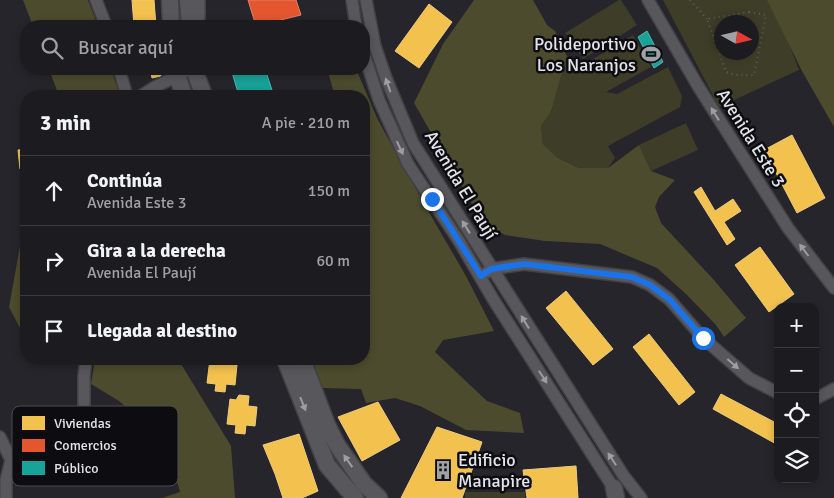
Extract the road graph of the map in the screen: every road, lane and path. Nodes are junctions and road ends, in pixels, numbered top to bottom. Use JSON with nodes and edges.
{"nodes":[{"id":1,"x":96,"y":0,"type":"edge"},
{"id":2,"x":170,"y":0,"type":"edge"},
{"id":3,"x":188,"y":0,"type":"edge"},
{"id":4,"x":199,"y":0,"type":"edge"},
{"id":5,"x":352,"y":0,"type":"edge"},
{"id":6,"x":366,"y":0,"type":"edge"},
{"id":7,"x":648,"y":0,"type":"edge"},
{"id":8,"x":690,"y":0,"type":"edge"},
{"id":9,"x":707,"y":18,"type":"junction"},
{"id":10,"x":104,"y":20,"type":"edge"},
{"id":11,"x":171,"y":20,"type":"edge"},
{"id":12,"x":190,"y":20,"type":"edge"},
{"id":13,"x":198,"y":20,"type":"edge"},
{"id":14,"x":355,"y":20,"type":"edge"},
{"id":15,"x":370,"y":20,"type":"edge"},
{"id":16,"x":370,"y":20,"type":"edge"},
{"id":17,"x":370,"y":72,"type":"edge"},
{"id":18,"x":121,"y":75,"type":"edge"},
{"id":19,"x":172,"y":75,"type":"edge"},
{"id":20,"x":177,"y":75,"type":"edge"},
{"id":21,"x":196,"y":75,"type":"edge"},
{"id":22,"x":125,"y":90,"type":"edge"},
{"id":23,"x":150,"y":90,"type":"edge"},
{"id":24,"x":182,"y":90,"type":"edge"},
{"id":25,"x":202,"y":90,"type":"edge"},
{"id":26,"x":491,"y":269,"type":"junction"},
{"id":27,"x":481,"y":276,"type":"junction"},
{"id":28,"x":834,"y":288,"type":"edge"},
{"id":29,"x":85,"y":365,"type":"edge"},
{"id":30,"x":287,"y":365,"type":"edge"},
{"id":31,"x":304,"y":365,"type":"edge"},
{"id":32,"x":834,"y":389,"type":"edge"},
{"id":33,"x":774,"y":391,"type":"edge"},
{"id":34,"x":819,"y":397,"type":"edge"},
{"id":35,"x":84,"y":406,"type":"edge"},
{"id":36,"x":0,"y":438,"type":"edge"},
{"id":37,"x":11,"y":460,"type":"joint"},
{"id":38,"x":617,"y":495,"type":"edge"},
{"id":39,"x":6,"y":498,"type":"edge"},
{"id":40,"x":355,"y":498,"type":"edge"},
{"id":41,"x":379,"y":498,"type":"edge"},
{"id":42,"x":641,"y":498,"type":"edge"}],
"edges":[{"from":1,"to":10,"type":"street"},
{"from":2,"to":11,"type":"main road"},
{"from":3,"to":12,"type":"main road"},
{"from":4,"to":13,"type":"street"},
{"from":5,"to":14,"type":"street"},
{"from":16,"to":6,"type":"street","name":"Avenida El Paují","one_way":true},
{"from":28,"to":7,"type":"street","name":"Avenida Este 3","one_way":true},
{"from":8,"to":9,"type":"path"},
{"from":9,"to":9,"type":"path"},
{"from":26,"to":15,"type":"street","name":"Avenida El Paují","one_way":true},
{"from":17,"to":27,"type":"street","name":"Avenida El Paují","one_way":true},
{"from":18,"to":22,"type":"street"},
{"from":19,"to":23,"type":"street"},
{"from":20,"to":24,"type":"main road"},
{"from":21,"to":25,"type":"main road"},
{"from":26,"to":27,"type":"street"},
{"from":26,"to":33,"type":"street","one_way":true},
{"from":42,"to":26,"type":"street","name":"Avenida El Paují","one_way":true},
{"from":27,"to":38,"type":"street","name":"Avenida El Paují","one_way":true},
{"from":29,"to":35,"type":"street"},
{"from":30,"to":40,"type":"main road","one_way":true},
{"from":41,"to":31,"type":"main road","one_way":true},
{"from":32,"to":34,"type":"street"},
{"from":36,"to":37,"type":"street"},
{"from":37,"to":39,"type":"street"}]}
